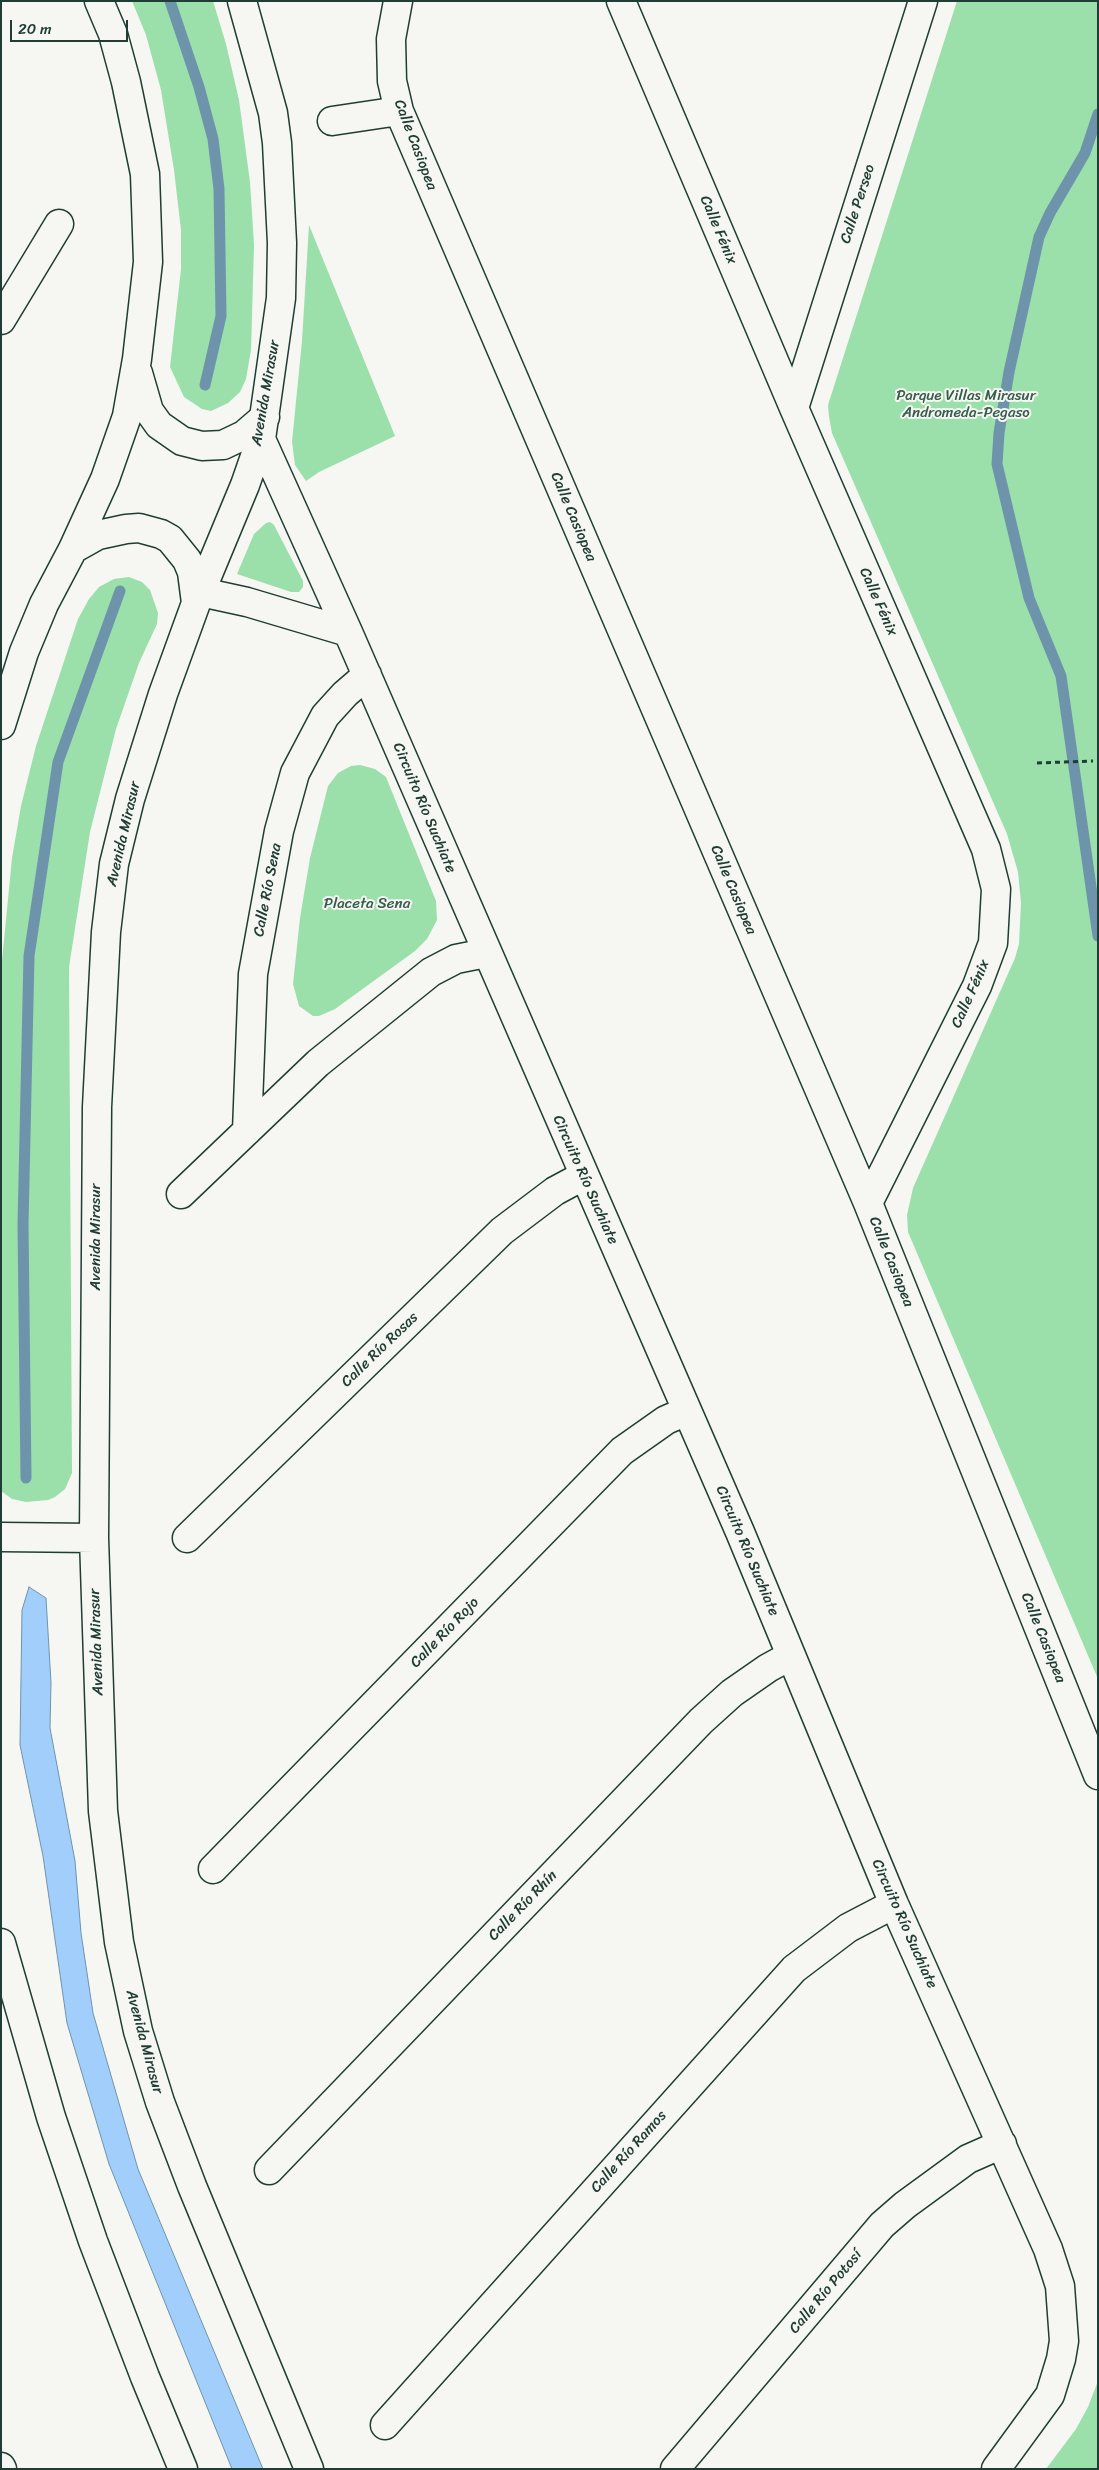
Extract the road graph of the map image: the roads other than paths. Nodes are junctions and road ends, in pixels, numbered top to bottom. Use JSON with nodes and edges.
{"nodes":[{"id":1,"x":99,"y":1,"type":"edge"},
{"id":2,"x":242,"y":1,"type":"edge"},
{"id":3,"x":398,"y":1,"type":"edge"},
{"id":4,"x":620,"y":1,"type":"edge"},
{"id":5,"x":919,"y":2,"type":"edge"},
{"id":6,"x":399,"y":111,"type":"junction"},
{"id":7,"x":332,"y":121,"type":"dead end"},
{"id":8,"x":60,"y":224,"type":"dead end"},
{"id":9,"x":1,"y":320,"type":"edge"},
{"id":10,"x":137,"y":359,"type":"junction"},
{"id":11,"x":794,"y":408,"type":"junction"},
{"id":12,"x":263,"y":428,"type":"junction"},
{"id":13,"x":73,"y":549,"type":"junction"},
{"id":14,"x":198,"y":597,"type":"junction"},
{"id":15,"x":348,"y":632,"type":"junction"},
{"id":16,"x":366,"y":675,"type":"junction"},
{"id":17,"x":1,"y":725,"type":"edge"},
{"id":18,"x":486,"y":953,"type":"junction"},
{"id":19,"x":247,"y":1130,"type":"junction"},
{"id":20,"x":583,"y":1176,"type":"junction"},
{"id":21,"x":181,"y":1194,"type":"dead end"},
{"id":22,"x":868,"y":1204,"type":"junction"},
{"id":23,"x":687,"y":1411,"type":"junction"},
{"id":24,"x":1,"y":1536,"type":"edge"},
{"id":25,"x":94,"y":1538,"type":"junction"},
{"id":26,"x":187,"y":1538,"type":"dead end"},
{"id":27,"x":790,"y":1656,"type":"junction"},
{"id":28,"x":1098,"y":1776,"type":"edge"},
{"id":29,"x":213,"y":1870,"type":"dead end"},
{"id":30,"x":894,"y":1904,"type":"junction"},
{"id":31,"x":1,"y":1943,"type":"edge"},
{"id":32,"x":1002,"y":2144,"type":"junction"},
{"id":33,"x":269,"y":2170,"type":"dead end"},
{"id":34,"x":384,"y":2425,"type":"dead end"},
{"id":35,"x":183,"y":2469,"type":"edge"},
{"id":36,"x":309,"y":2469,"type":"edge"},
{"id":37,"x":676,"y":2469,"type":"edge"},
{"id":38,"x":996,"y":2469,"type":"edge"}],
"edges":[{"from":1,"to":10,"type":"street"},
{"from":2,"to":12,"type":"street","name":"Avenida Mirasur"},
{"from":3,"to":6,"type":"street","name":"Calle Casiopea"},
{"from":4,"to":11,"type":"street","name":"Calle Fénix"},
{"from":5,"to":11,"type":"street","name":"Calle Perseo"},
{"from":6,"to":7,"type":"street"},
{"from":6,"to":22,"type":"street","name":"Calle Casiopea"},
{"from":8,"to":9,"type":"street"},
{"from":10,"to":12,"type":"street"},
{"from":10,"to":13,"type":"street"},
{"from":11,"to":22,"type":"street","name":"Calle Fénix"},
{"from":12,"to":14,"type":"street","name":"Avenida Mirasur"},
{"from":12,"to":15,"type":"street","name":"Circuito Río Suchiate"},
{"from":13,"to":14,"type":"street"},
{"from":13,"to":17,"type":"street"},
{"from":14,"to":15,"type":"street"},
{"from":14,"to":25,"type":"street","name":"Avenida Mirasur"},
{"from":15,"to":16,"type":"street","name":"Circuito Río Suchiate"},
{"from":16,"to":18,"type":"street","name":"Circuito Río Suchiate"},
{"from":16,"to":19,"type":"street","name":"Calle Río Sena"},
{"from":18,"to":19,"type":"street"},
{"from":18,"to":20,"type":"street","name":"Circuito Río Suchiate"},
{"from":19,"to":21,"type":"street"},
{"from":20,"to":23,"type":"street","name":"Circuito Río Suchiate"},
{"from":20,"to":26,"type":"street","name":"Calle Río Rosas"},
{"from":22,"to":28,"type":"street","name":"Calle Casiopea"},
{"from":23,"to":27,"type":"street","name":"Circuito Río Suchiate"},
{"from":23,"to":29,"type":"street","name":"Calle Río Rojo"},
{"from":24,"to":25,"type":"street"},
{"from":25,"to":36,"type":"street","name":"Avenida Mirasur"},
{"from":27,"to":30,"type":"street","name":"Circuito Río Suchiate"},
{"from":27,"to":33,"type":"street","name":"Calle Río Rhín"},
{"from":30,"to":32,"type":"street","name":"Circuito Río Suchiate"},
{"from":30,"to":34,"type":"street","name":"Calle Río Ramos"},
{"from":31,"to":35,"type":"street"},
{"from":32,"to":37,"type":"street","name":"Calle Río Potosí"},
{"from":32,"to":38,"type":"street","name":"Circuito Río Suchiate"}]}
